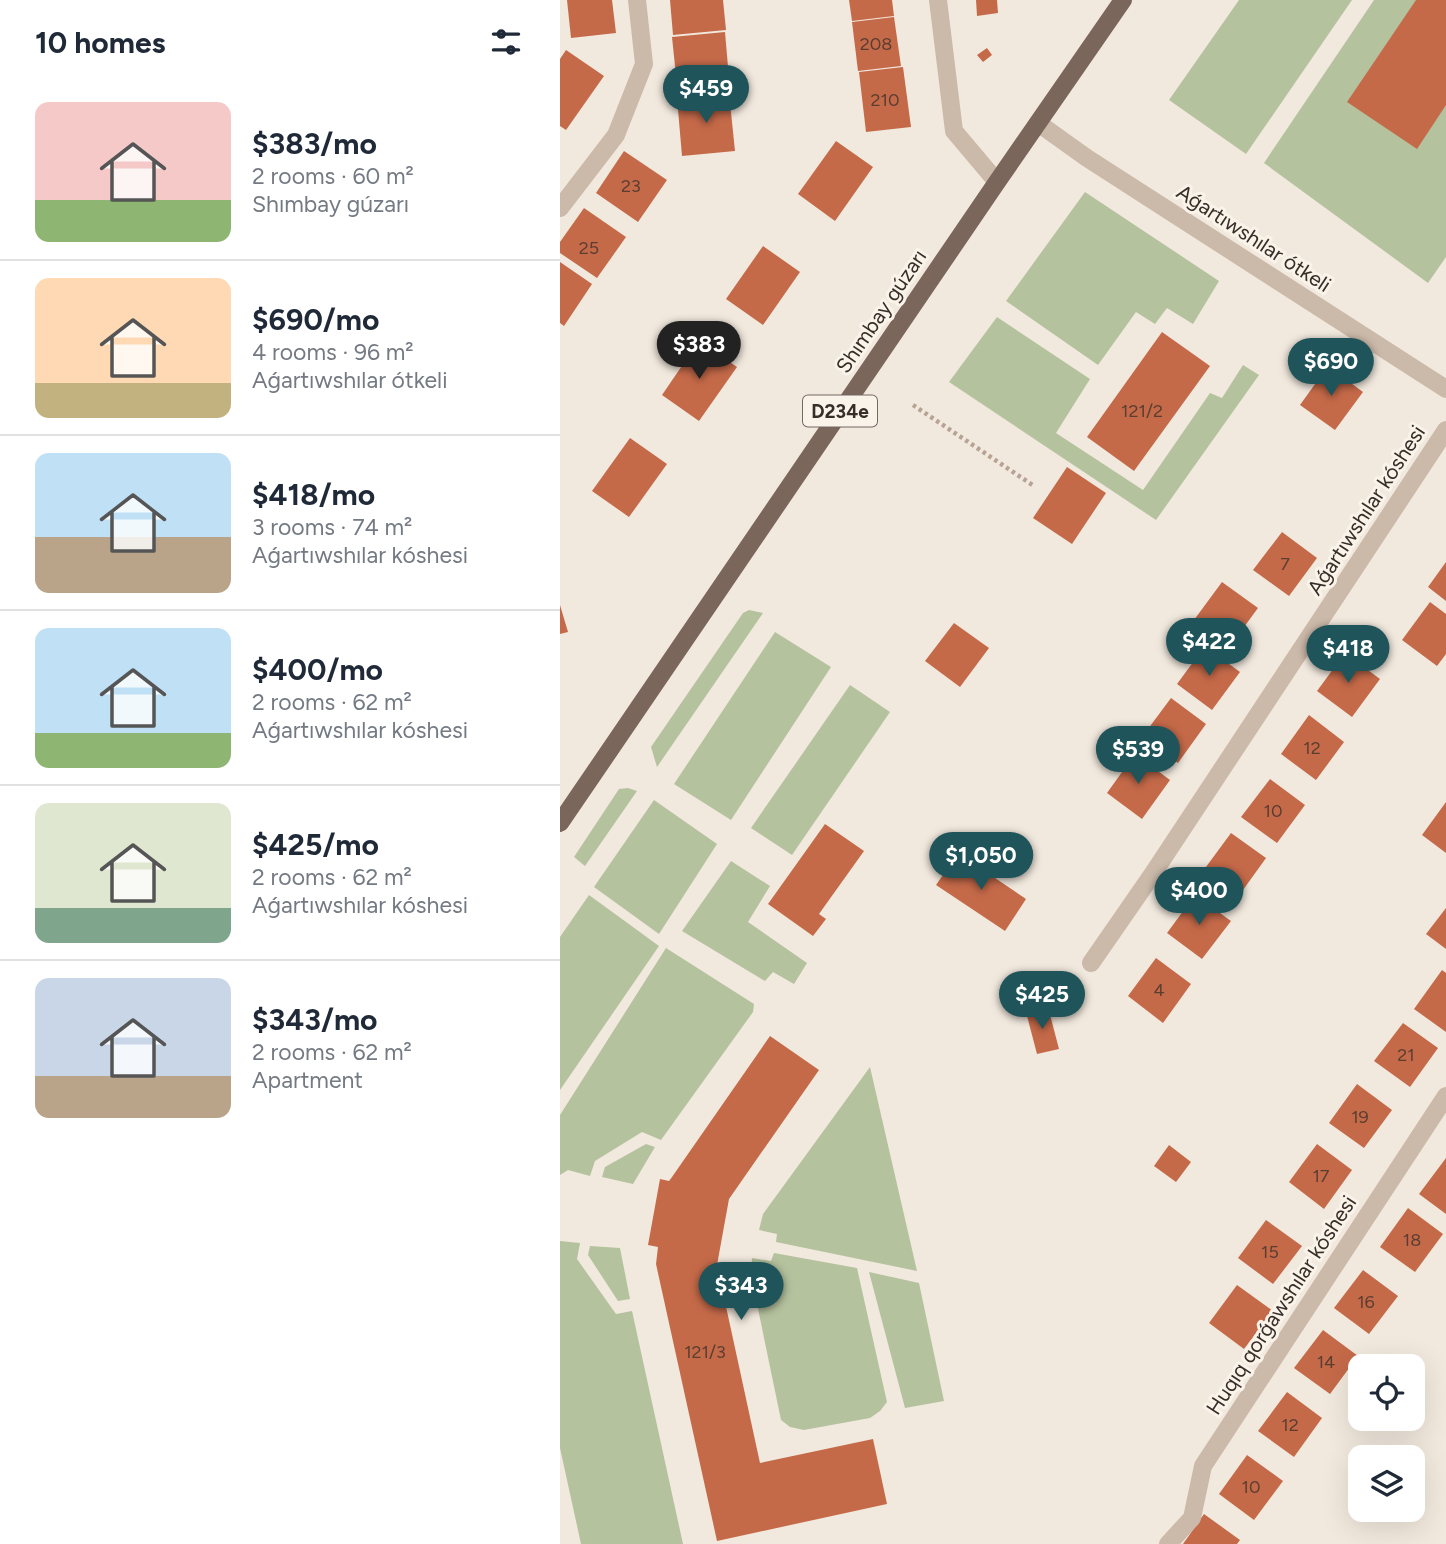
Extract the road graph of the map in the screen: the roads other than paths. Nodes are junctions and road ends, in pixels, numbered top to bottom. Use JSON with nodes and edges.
{"nodes":[{"id":1,"x":637,"y":0,"type":"edge"},
{"id":2,"x":938,"y":0,"type":"edge"},
{"id":3,"x":1123,"y":0,"type":"edge"},
{"id":4,"x":1038,"y":123,"type":"junction"},
{"id":5,"x":997,"y":182,"type":"junction"},
{"id":6,"x":560,"y":208,"type":"edge"},
{"id":7,"x":1446,"y":389,"type":"edge"},
{"id":8,"x":1446,"y":430,"type":"edge"},
{"id":9,"x":560,"y":823,"type":"edge"},
{"id":10,"x":1091,"y":963,"type":"dead end"},
{"id":11,"x":1446,"y":1096,"type":"edge"},
{"id":12,"x":1168,"y":1544,"type":"edge"}],
"edges":[{"from":1,"to":6,"type":"street"},
{"from":2,"to":5,"type":"street"},
{"from":3,"to":4,"type":"main road","name":"Shımbay gúzarı","number":"D234e"},
{"from":4,"to":5,"type":"main road","name":"Shımbay gúzarı","number":"D234e"},
{"from":4,"to":7,"type":"street","name":"Aǵartıwshılar ótkeli"},
{"from":5,"to":9,"type":"main road","name":"Shımbay gúzarı","number":"D234e"},
{"from":8,"to":10,"type":"street","name":"Aǵartıwshılar kóshesi"},
{"from":11,"to":12,"type":"street","name":"Huqıq qorǵawshılar kóshesi"}]}
